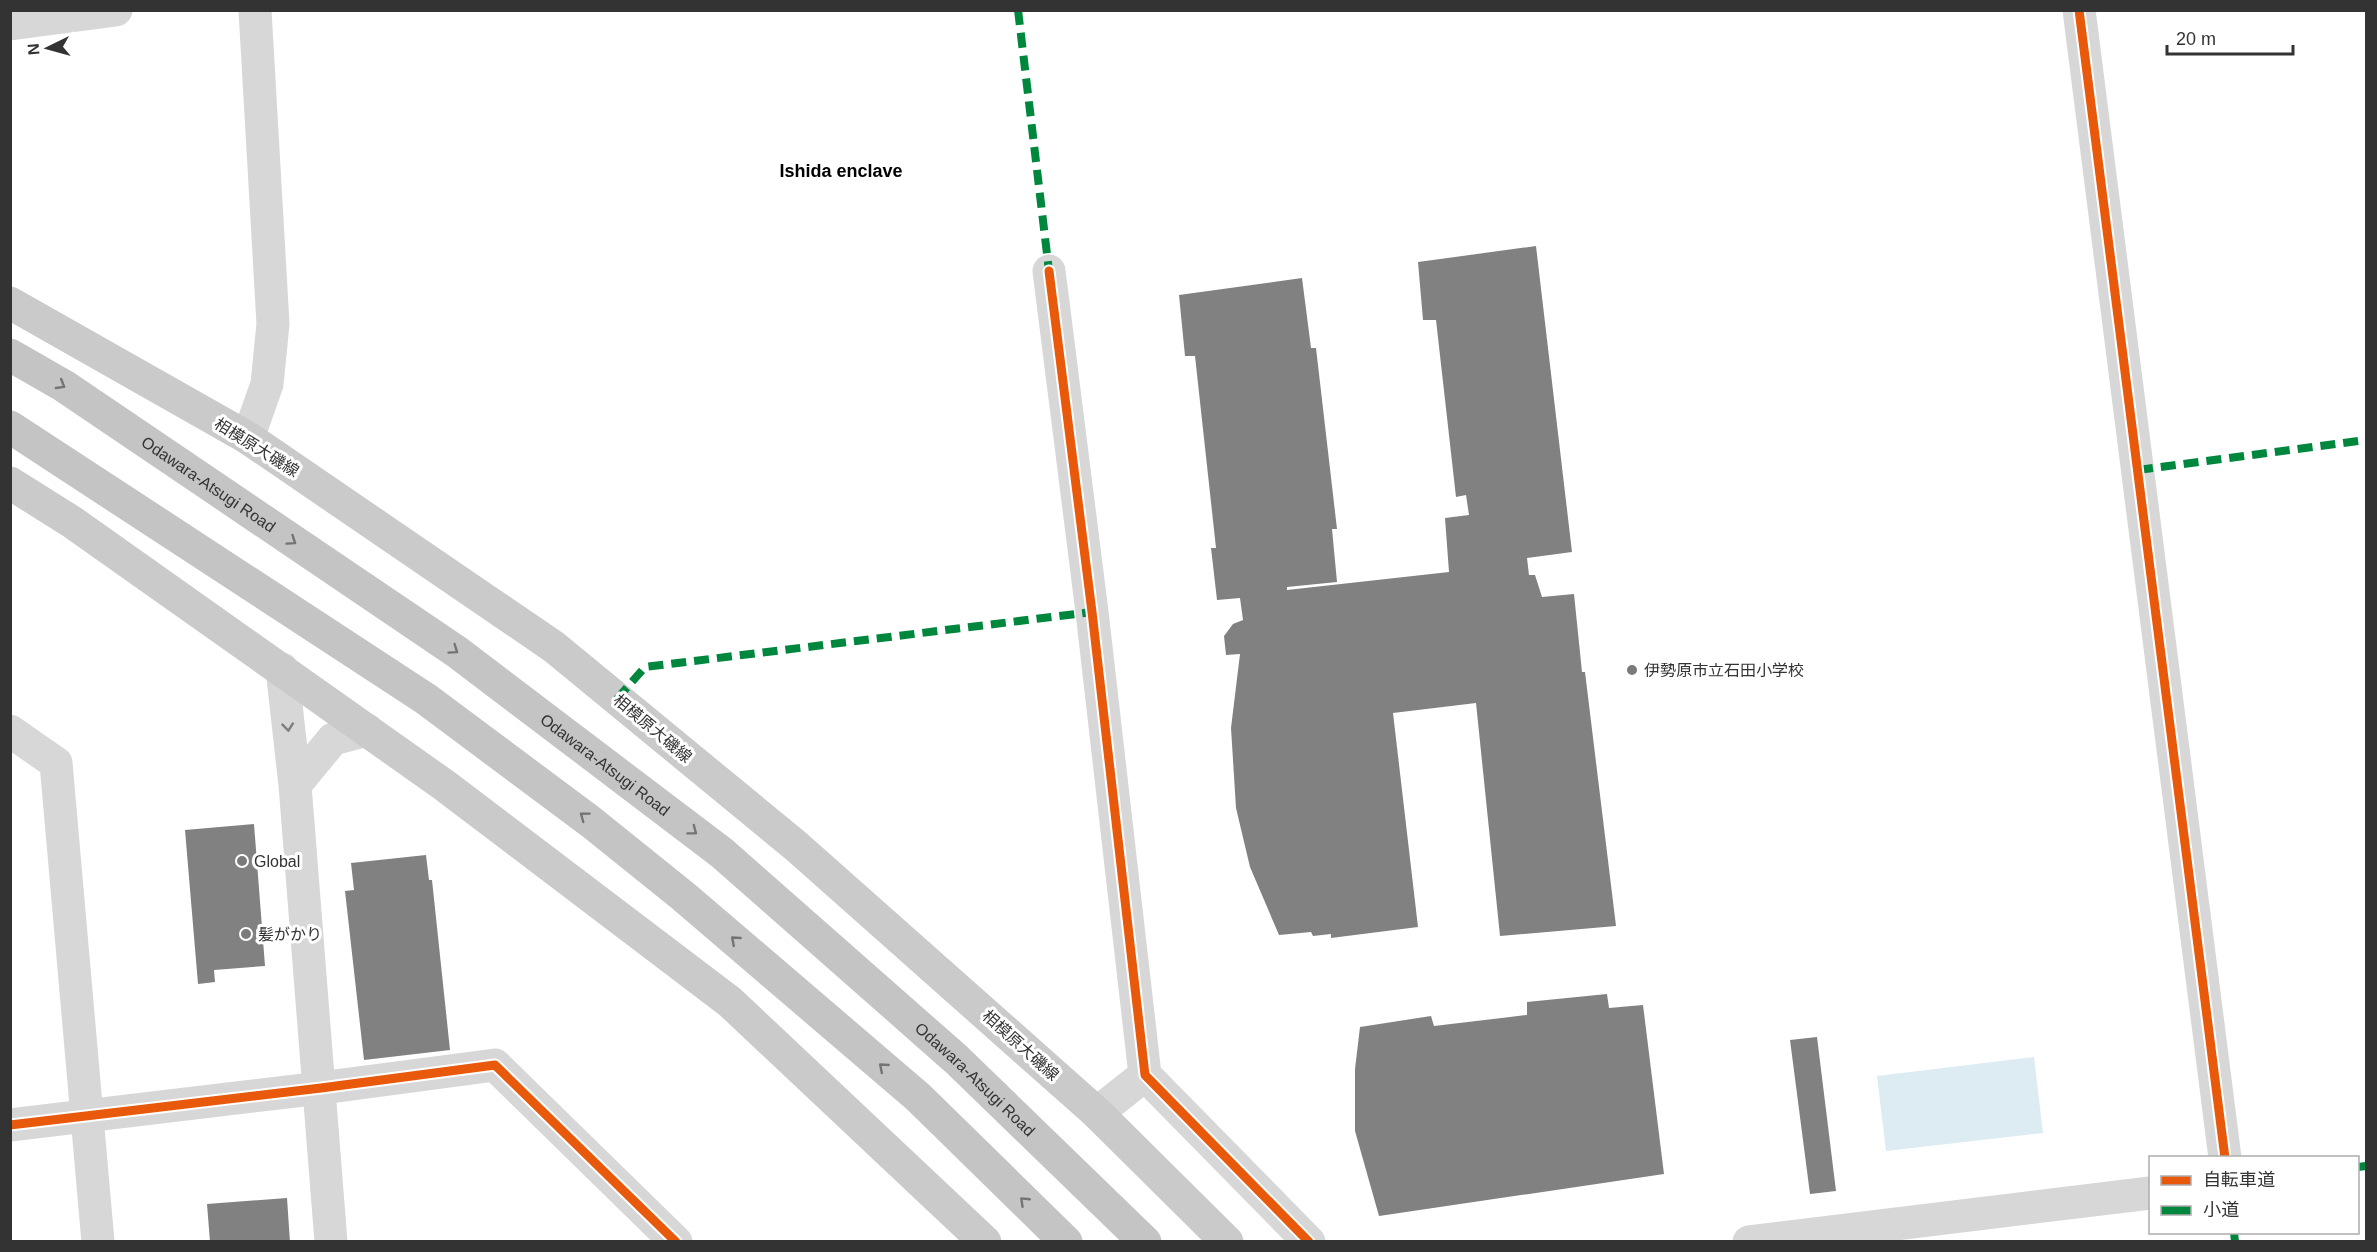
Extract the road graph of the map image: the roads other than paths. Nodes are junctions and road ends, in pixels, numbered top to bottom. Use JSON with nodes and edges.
{"nodes":[{"id":1,"x":116,"y":10,"type":"edge"},
{"id":2,"x":255,"y":10,"type":"edge"},
{"id":3,"x":2079,"y":10,"type":"edge"},
{"id":4,"x":10,"y":24,"type":"edge"},
{"id":5,"x":1049,"y":271,"type":"dead end"},
{"id":6,"x":10,"y":303,"type":"edge"},
{"id":7,"x":10,"y":355,"type":"edge"},
{"id":8,"x":10,"y":427,"type":"edge"},
{"id":9,"x":248,"y":438,"type":"junction"},
{"id":10,"x":10,"y":483,"type":"edge"},
{"id":11,"x":282,"y":669,"type":"junction"},
{"id":12,"x":367,"y":730,"type":"junction"},
{"id":13,"x":10,"y":731,"type":"edge"},
{"id":14,"x":295,"y":785,"type":"junction"},
{"id":15,"x":1145,"y":1075,"type":"junction"},
{"id":16,"x":321,"y":1088,"type":"junction"},
{"id":17,"x":1098,"y":1113,"type":"junction"},
{"id":18,"x":89,"y":1115,"type":"junction"},
{"id":19,"x":10,"y":1125,"type":"edge"},
{"id":20,"x":2225,"y":1156,"type":"edge"},
{"id":21,"x":2149,"y":1193,"type":"edge"},
{"id":22,"x":98,"y":1242,"type":"edge"},
{"id":23,"x":331,"y":1242,"type":"edge"},
{"id":24,"x":676,"y":1242,"type":"edge"},
{"id":25,"x":986,"y":1242,"type":"edge"},
{"id":26,"x":1066,"y":1242,"type":"edge"},
{"id":27,"x":1145,"y":1242,"type":"edge"},
{"id":28,"x":1227,"y":1242,"type":"edge"},
{"id":29,"x":1308,"y":1242,"type":"edge"},
{"id":30,"x":1749,"y":1242,"type":"edge"}],
"edges":[{"from":1,"to":4,"type":"street"},
{"from":2,"to":9,"type":"street"},
{"from":3,"to":20,"type":"street"},
{"from":5,"to":15,"type":"street"},
{"from":6,"to":9,"type":"main road","name":"相模原大磯線"},
{"from":7,"to":27,"type":"highway","name":"Odawara-Atsugi Road","one_way":true},
{"from":26,"to":8,"type":"highway","one_way":true},
{"from":9,"to":17,"type":"main road","name":"相模原大磯線"},
{"from":10,"to":11,"type":"main road"},
{"from":11,"to":12,"type":"main road"},
{"from":11,"to":14,"type":"street","one_way":true},
{"from":12,"to":14,"type":"street"},
{"from":12,"to":25,"type":"main road"},
{"from":13,"to":18,"type":"street"},
{"from":14,"to":16,"type":"street"},
{"from":15,"to":17,"type":"street"},
{"from":15,"to":29,"type":"street"},
{"from":16,"to":18,"type":"street"},
{"from":16,"to":23,"type":"street"},
{"from":16,"to":24,"type":"street"},
{"from":17,"to":28,"type":"main road","name":"相模原大磯線"},
{"from":18,"to":19,"type":"street"},
{"from":18,"to":22,"type":"street"},
{"from":21,"to":30,"type":"street"}]}
